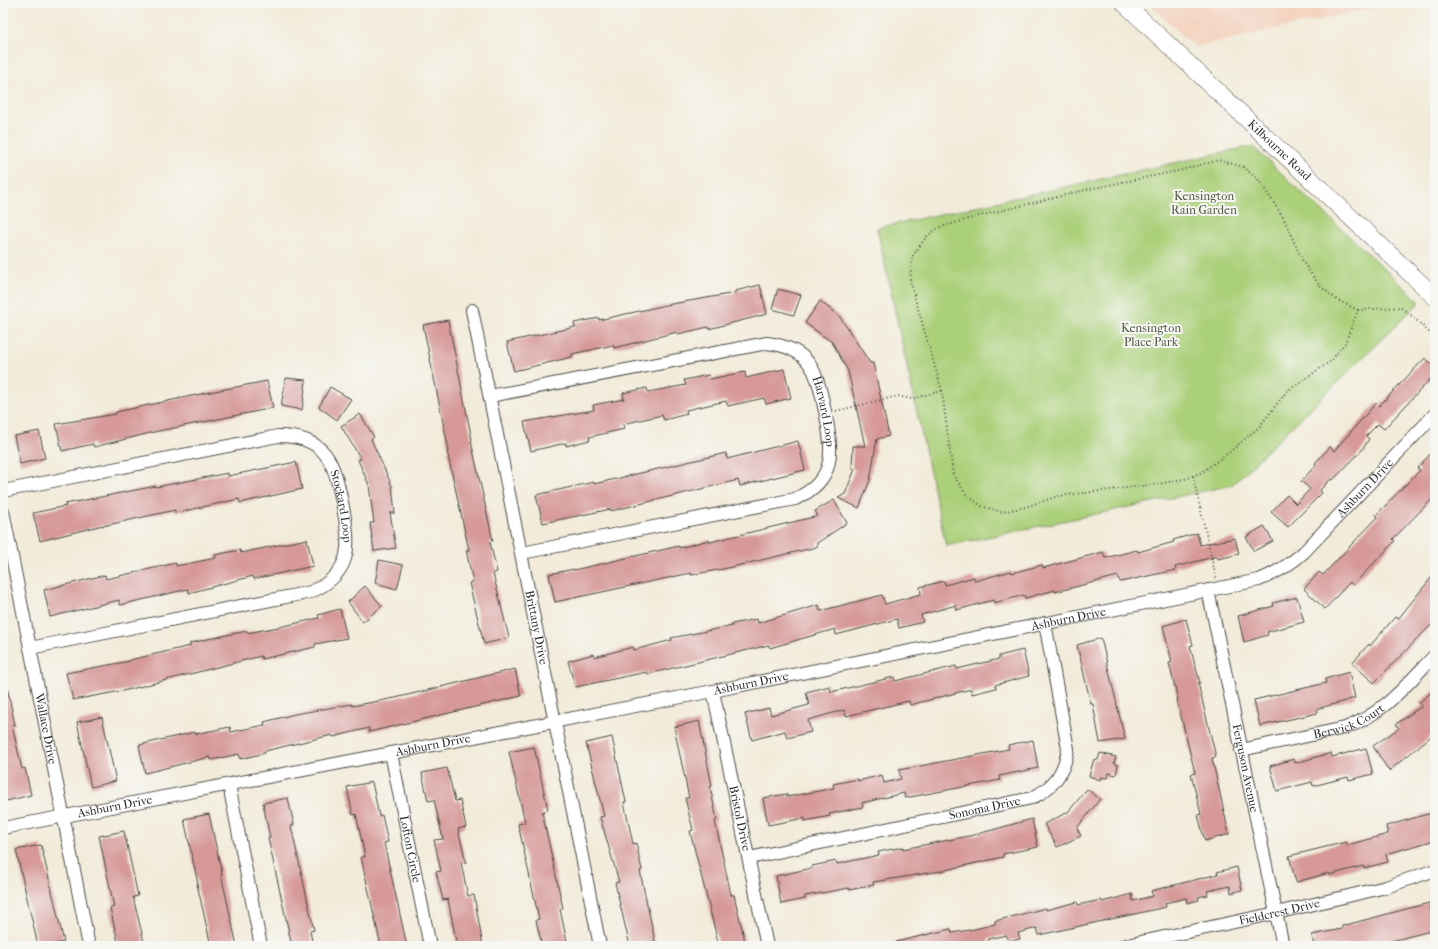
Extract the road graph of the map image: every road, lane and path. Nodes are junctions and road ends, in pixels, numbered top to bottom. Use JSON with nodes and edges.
{"nodes":[{"id":1,"x":1124,"y":3,"type":"edge"},
{"id":2,"x":1435,"y":297,"type":"edge"},
{"id":3,"x":472,"y":310,"type":"dead end"},
{"id":4,"x":1358,"y":310,"type":"junction"},
{"id":5,"x":1435,"y":338,"type":"edge"},
{"id":6,"x":942,"y":391,"type":"junction"},
{"id":7,"x":490,"y":396,"type":"junction"},
{"id":8,"x":825,"y":413,"type":"junction"},
{"id":9,"x":1435,"y":414,"type":"edge"},
{"id":10,"x":1193,"y":476,"type":"junction"},
{"id":11,"x":3,"y":491,"type":"edge"},
{"id":12,"x":3,"y":511,"type":"edge"},
{"id":13,"x":522,"y":553,"type":"junction"},
{"id":14,"x":1213,"y":589,"type":"junction"},
{"id":15,"x":1045,"y":623,"type":"junction"},
{"id":16,"x":30,"y":648,"type":"junction"},
{"id":17,"x":1435,"y":655,"type":"edge"},
{"id":18,"x":713,"y":691,"type":"junction"},
{"id":19,"x":554,"y":721,"type":"junction"},
{"id":20,"x":1241,"y":750,"type":"junction"},
{"id":21,"x":391,"y":753,"type":"junction"},
{"id":22,"x":229,"y":785,"type":"junction"},
{"id":23,"x":64,"y":816,"type":"junction"},
{"id":24,"x":3,"y":828,"type":"edge"},
{"id":25,"x":749,"y":858,"type":"junction"},
{"id":26,"x":1435,"y":870,"type":"edge"},
{"id":27,"x":1276,"y":913,"type":"junction"},
{"id":28,"x":90,"y":946,"type":"edge"},
{"id":29,"x":261,"y":946,"type":"edge"},
{"id":30,"x":430,"y":946,"type":"edge"},
{"id":31,"x":600,"y":946,"type":"edge"},
{"id":32,"x":767,"y":946,"type":"edge"},
{"id":33,"x":1122,"y":946,"type":"edge"},
{"id":34,"x":1282,"y":946,"type":"edge"}],
"edges":[{"from":1,"to":2,"type":"main road","name":"Kilbourne Road"},
{"from":3,"to":7,"type":"street","name":"Brittany Drive"},
{"from":4,"to":5,"type":"path"},
{"from":4,"to":6,"type":"path"},
{"from":4,"to":10,"type":"path"},
{"from":6,"to":8,"type":"path"},
{"from":6,"to":10,"type":"path"},
{"from":7,"to":8,"type":"street","name":"Harvard Loop"},
{"from":7,"to":13,"type":"street","name":"Brittany Drive"},
{"from":8,"to":13,"type":"street","name":"Harvard Loop"},
{"from":9,"to":14,"type":"street","name":"Ashburn Drive"},
{"from":10,"to":14,"type":"path"},
{"from":11,"to":16,"type":"street","name":"Stockard Loop"},
{"from":12,"to":16,"type":"street","name":"Wallace Drive"},
{"from":13,"to":19,"type":"street","name":"Brittany Drive"},
{"from":14,"to":15,"type":"street","name":"Ashburn Drive"},
{"from":14,"to":20,"type":"street","name":"Ferguson Avenue"},
{"from":15,"to":18,"type":"street","name":"Ashburn Drive"},
{"from":15,"to":25,"type":"street","name":"Sonoma Drive"},
{"from":16,"to":23,"type":"street","name":"Wallace Drive"},
{"from":17,"to":20,"type":"street","name":"Berwick Court"},
{"from":18,"to":19,"type":"street","name":"Ashburn Drive"},
{"from":18,"to":25,"type":"street","name":"Bristol Drive"},
{"from":19,"to":21,"type":"street","name":"Ashburn Drive"},
{"from":19,"to":31,"type":"street","name":"Brittany Drive"},
{"from":20,"to":27,"type":"street","name":"Ferguson Avenue"},
{"from":21,"to":22,"type":"street","name":"Ashburn Drive"},
{"from":21,"to":30,"type":"street","name":"Lofton Circle"},
{"from":22,"to":23,"type":"street","name":"Ashburn Drive"},
{"from":22,"to":29,"type":"street"},
{"from":23,"to":24,"type":"street","name":"Ashburn Drive"},
{"from":23,"to":28,"type":"street","name":"Wallace Drive"},
{"from":25,"to":32,"type":"street","name":"Bristol Drive"},
{"from":26,"to":27,"type":"street","name":"Fieldcrest Drive"},
{"from":27,"to":33,"type":"street","name":"Fieldcrest Drive"},
{"from":27,"to":34,"type":"street","name":"Ferguson Avenue"}]}
